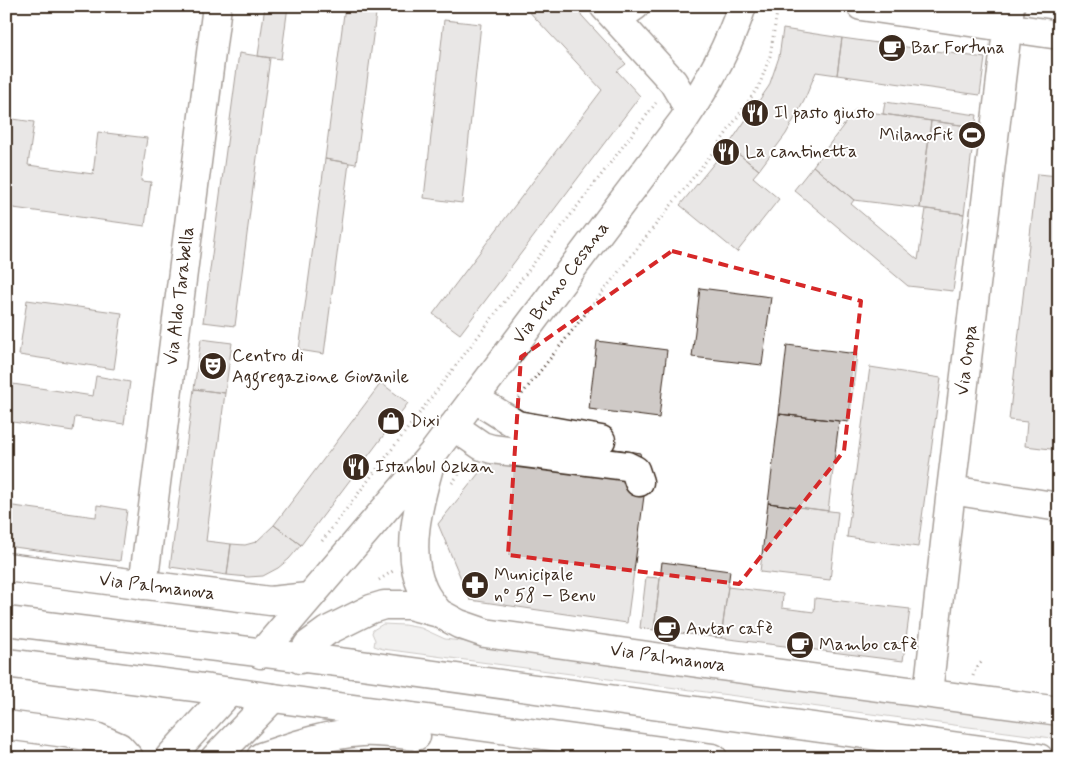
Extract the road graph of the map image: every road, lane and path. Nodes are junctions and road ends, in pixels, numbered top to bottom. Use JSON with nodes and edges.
{"nodes":[{"id":1,"x":216,"y":6,"type":"edge"},
{"id":2,"x":742,"y":6,"type":"edge"},
{"id":3,"x":778,"y":6,"type":"edge"},
{"id":4,"x":861,"y":6,"type":"edge"},
{"id":5,"x":618,"y":10,"type":"edge"},
{"id":6,"x":1009,"y":17,"type":"edge"},
{"id":7,"x":1059,"y":35,"type":"edge"},
{"id":8,"x":657,"y":102,"type":"dead end"},
{"id":9,"x":689,"y":112,"type":"junction"},
{"id":10,"x":474,"y":398,"type":"junction"},
{"id":11,"x":505,"y":416,"type":"junction"},
{"id":12,"x":454,"y":426,"type":"junction"},
{"id":13,"x":602,"y":440,"type":"dead end"},
{"id":14,"x":433,"y":453,"type":"junction"},
{"id":15,"x":639,"y":482,"type":"dead end"},
{"id":16,"x":951,"y":490,"type":"junction"},
{"id":17,"x":1059,"y":507,"type":"edge"},
{"id":18,"x":320,"y":544,"type":"dead end"},
{"id":19,"x":6,"y":567,"type":"edge"},
{"id":20,"x":143,"y":585,"type":"junction"},
{"id":21,"x":308,"y":597,"type":"junction"},
{"id":22,"x":439,"y":613,"type":"junction"},
{"id":23,"x":6,"y":621,"type":"edge"},
{"id":24,"x":261,"y":654,"type":"junction"},
{"id":25,"x":300,"y":659,"type":"junction"},
{"id":26,"x":6,"y":663,"type":"edge"},
{"id":27,"x":229,"y":692,"type":"junction"},
{"id":28,"x":928,"y":693,"type":"junction"},
{"id":29,"x":273,"y":698,"type":"junction"},
{"id":30,"x":1059,"y":710,"type":"edge"},
{"id":31,"x":6,"y":725,"type":"edge"},
{"id":32,"x":590,"y":742,"type":"junction"},
{"id":33,"x":129,"y":758,"type":"edge"},
{"id":34,"x":169,"y":758,"type":"edge"},
{"id":35,"x":215,"y":758,"type":"edge"},
{"id":36,"x":260,"y":758,"type":"edge"},
{"id":37,"x":292,"y":758,"type":"edge"},
{"id":38,"x":713,"y":758,"type":"edge"},
{"id":39,"x":1039,"y":758,"type":"edge"}],
"edges":[{"from":1,"to":20,"type":"main road","name":"Via Aldo Tarabella"},
{"from":2,"to":9,"type":"main road","name":"Via Bruno Cesana"},
{"from":3,"to":11,"type":"path"},
{"from":4,"to":6,"type":"main road"},
{"from":5,"to":9,"type":"main road"},
{"from":6,"to":7,"type":"main road"},
{"from":6,"to":16,"type":"main road","name":"Via Oropa"},
{"from":8,"to":18,"type":"path"},
{"from":9,"to":10,"type":"main road","name":"Via Bruno Cesana"},
{"from":10,"to":11,"type":"main road"},
{"from":10,"to":12,"type":"main road","name":"Via Bruno Cesana"},
{"from":11,"to":13,"type":"main road"},
{"from":12,"to":14,"type":"main road","name":"Via Bruno Cesana"},
{"from":12,"to":15,"type":"main road"},
{"from":14,"to":21,"type":"main road","name":"Via Bruno Cesana"},
{"from":14,"to":22,"type":"main road","name":"Via Bruno Cesana"},
{"from":16,"to":17,"type":"main road"},
{"from":16,"to":28,"type":"main road","name":"Via Oropa"},
{"from":19,"to":20,"type":"main road","name":"Via Palmanova"},
{"from":20,"to":21,"type":"main road","name":"Via Palmanova"},
{"from":21,"to":24,"type":"main road","name":"Via Bruno Cesana"},
{"from":22,"to":25,"type":"main road","name":"Via Palmanova"},
{"from":22,"to":28,"type":"main road","name":"Via Palmanova"},
{"from":23,"to":24,"type":"main road"},
{"from":24,"to":25,"type":"main road"},
{"from":24,"to":27,"type":"main road"},
{"from":25,"to":29,"type":"main road","name":"Via Palmanova"},
{"from":25,"to":39,"type":"main road"},
{"from":26,"to":27,"type":"main road"},
{"from":27,"to":29,"type":"main road"},
{"from":27,"to":34,"type":"main road"},
{"from":28,"to":30,"type":"main road","name":"Via Palmanova"},
{"from":29,"to":32,"type":"main road"},
{"from":29,"to":35,"type":"main road","name":"Via Palmanova"},
{"from":31,"to":33,"type":"main road"},
{"from":32,"to":36,"type":"main road"},
{"from":32,"to":38,"type":"main road"},
{"from":36,"to":37,"type":"main road"}]}
